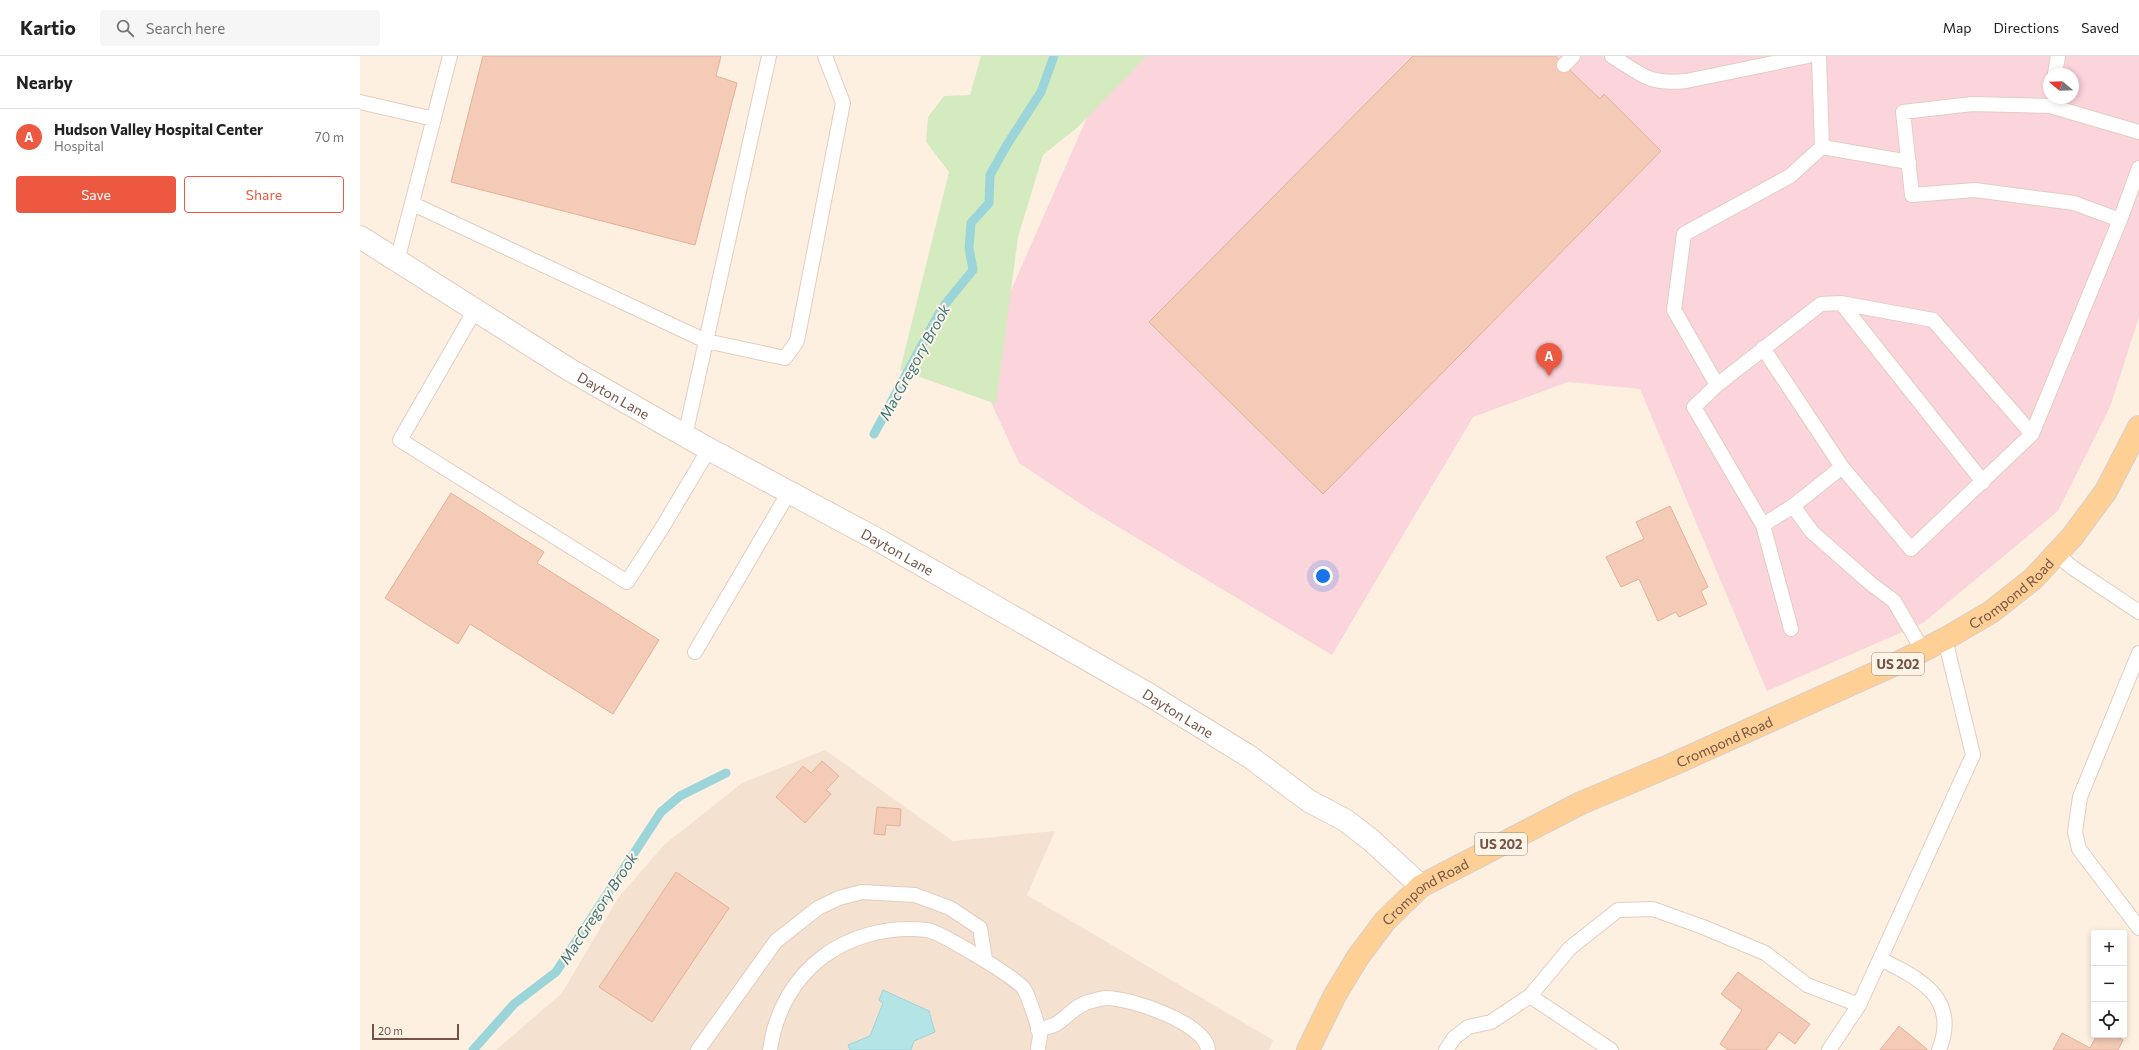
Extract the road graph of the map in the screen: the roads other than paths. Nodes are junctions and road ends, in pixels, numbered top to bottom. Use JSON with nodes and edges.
{"nodes":[{"id":1,"x":450,"y":56,"type":"edge"},
{"id":2,"x":769,"y":56,"type":"edge"},
{"id":3,"x":825,"y":56,"type":"edge"},
{"id":4,"x":1612,"y":56,"type":"edge"},
{"id":5,"x":1808,"y":56,"type":"edge"},
{"id":6,"x":1819,"y":56,"type":"edge"},
{"id":7,"x":2058,"y":56,"type":"edge"},
{"id":8,"x":2056,"y":68,"type":"edge"},
{"id":9,"x":360,"y":102,"type":"edge"},
{"id":10,"x":2043,"y":102,"type":"edge"},
{"id":11,"x":2057,"y":104,"type":"edge"},
{"id":12,"x":434,"y":119,"type":"junction"},
{"id":13,"x":2139,"y":132,"type":"edge"},
{"id":14,"x":1822,"y":147,"type":"junction"},
{"id":15,"x":1909,"y":162,"type":"junction"},
{"id":16,"x":2139,"y":168,"type":"edge"},
{"id":17,"x":412,"y":204,"type":"junction"},
{"id":18,"x":2120,"y":220,"type":"junction"},
{"id":19,"x":360,"y":237,"type":"edge"},
{"id":20,"x":398,"y":261,"type":"junction"},
{"id":21,"x":1841,"y":303,"type":"junction"},
{"id":22,"x":475,"y":310,"type":"junction"},
{"id":23,"x":706,"y":341,"type":"junction"},
{"id":24,"x":1763,"y":348,"type":"junction"},
{"id":25,"x":1717,"y":385,"type":"junction"},
{"id":26,"x":2139,"y":427,"type":"edge"},
{"id":27,"x":2032,"y":434,"type":"junction"},
{"id":28,"x":685,"y":436,"type":"junction"},
{"id":29,"x":709,"y":449,"type":"junction"},
{"id":30,"x":1842,"y":466,"type":"junction"},
{"id":31,"x":1983,"y":482,"type":"junction"},
{"id":32,"x":789,"y":492,"type":"junction"},
{"id":33,"x":1793,"y":506,"type":"junction"},
{"id":34,"x":1763,"y":525,"type":"junction"},
{"id":35,"x":2056,"y":554,"type":"junction"},
{"id":36,"x":2139,"y":612,"type":"edge"},
{"id":37,"x":1790,"y":629,"type":"dead end"},
{"id":38,"x":1945,"y":639,"type":"junction"},
{"id":39,"x":1923,"y":651,"type":"junction"},
{"id":40,"x":695,"y":652,"type":"dead end"},
{"id":41,"x":2139,"y":653,"type":"edge"},
{"id":42,"x":1421,"y":886,"type":"junction"},
{"id":43,"x":2139,"y":928,"type":"edge"},
{"id":44,"x":1880,"y":959,"type":"junction"},
{"id":45,"x":985,"y":960,"type":"junction"},
{"id":46,"x":1530,"y":996,"type":"junction"},
{"id":47,"x":1859,"y":1006,"type":"junction"},
{"id":48,"x":1038,"y":1030,"type":"junction"},
{"id":49,"x":698,"y":1050,"type":"edge"},
{"id":50,"x":770,"y":1050,"type":"edge"},
{"id":51,"x":1038,"y":1050,"type":"edge"},
{"id":52,"x":1208,"y":1050,"type":"edge"},
{"id":53,"x":1308,"y":1050,"type":"edge"},
{"id":54,"x":1446,"y":1050,"type":"edge"},
{"id":55,"x":1611,"y":1050,"type":"edge"},
{"id":56,"x":1829,"y":1050,"type":"edge"},
{"id":57,"x":1939,"y":1050,"type":"edge"}],
"edges":[{"from":1,"to":12,"type":"lane"},
{"from":2,"to":23,"type":"lane"},
{"from":3,"to":23,"type":"lane"},
{"from":4,"to":5,"type":"lane"},
{"from":6,"to":14,"type":"lane"},
{"from":7,"to":8,"type":"lane"},
{"from":9,"to":12,"type":"lane"},
{"from":10,"to":15,"type":"lane"},
{"from":11,"to":13,"type":"lane"},
{"from":12,"to":17,"type":"lane"},
{"from":14,"to":15,"type":"lane"},
{"from":14,"to":25,"type":"lane"},
{"from":15,"to":18,"type":"lane"},
{"from":16,"to":18,"type":"lane"},
{"from":17,"to":20,"type":"lane"},
{"from":17,"to":23,"type":"lane"},
{"from":18,"to":27,"type":"lane"},
{"from":19,"to":20,"type":"street","name":"Dayton Lane"},
{"from":20,"to":22,"type":"street","name":"Dayton Lane"},
{"from":21,"to":24,"type":"lane"},
{"from":21,"to":27,"type":"lane"},
{"from":21,"to":31,"type":"lane"},
{"from":22,"to":28,"type":"street","name":"Dayton Lane"},
{"from":22,"to":29,"type":"lane"},
{"from":23,"to":28,"type":"lane"},
{"from":24,"to":25,"type":"lane"},
{"from":24,"to":30,"type":"lane"},
{"from":25,"to":34,"type":"lane"},
{"from":26,"to":35,"type":"main road","name":"Crompond Road","number":"US 202"},
{"from":27,"to":31,"type":"lane"},
{"from":28,"to":29,"type":"street","name":"Dayton Lane"},
{"from":29,"to":32,"type":"street","name":"Dayton Lane"},
{"from":30,"to":31,"type":"lane"},
{"from":30,"to":33,"type":"lane"},
{"from":32,"to":40,"type":"lane"},
{"from":32,"to":42,"type":"street","name":"Dayton Lane"},
{"from":33,"to":34,"type":"lane"},
{"from":33,"to":39,"type":"lane"},
{"from":34,"to":37,"type":"lane"},
{"from":35,"to":36,"type":"lane"},
{"from":35,"to":38,"type":"main road","name":"Crompond Road","number":"US 202"},
{"from":38,"to":39,"type":"main road","name":"Crompond Road","number":"US 202"},
{"from":38,"to":44,"type":"lane"},
{"from":39,"to":42,"type":"main road","name":"Crompond Road","number":"US 202"},
{"from":41,"to":43,"type":"lane"},
{"from":42,"to":53,"type":"main road","name":"Crompond Road","number":"US 202"},
{"from":44,"to":47,"type":"lane"},
{"from":44,"to":57,"type":"lane"},
{"from":45,"to":48,"type":"lane"},
{"from":45,"to":49,"type":"lane"},
{"from":45,"to":50,"type":"lane"},
{"from":46,"to":47,"type":"lane"},
{"from":46,"to":54,"type":"lane"},
{"from":46,"to":55,"type":"lane"},
{"from":47,"to":56,"type":"lane"},
{"from":48,"to":51,"type":"lane"},
{"from":48,"to":52,"type":"lane"}]}
